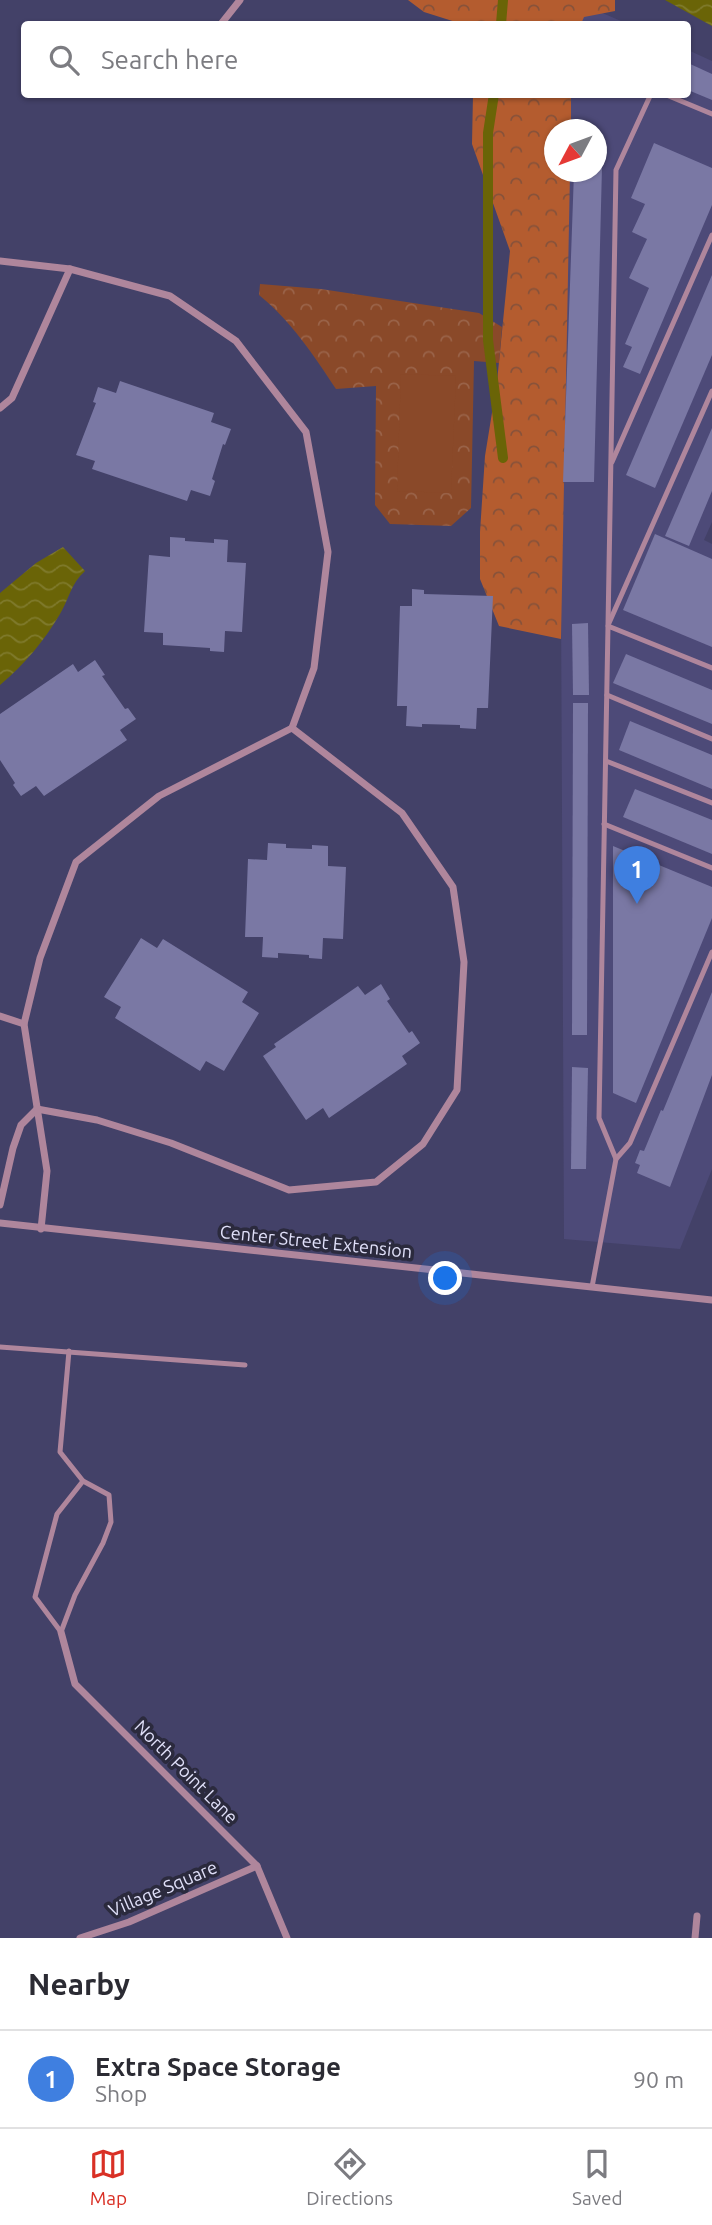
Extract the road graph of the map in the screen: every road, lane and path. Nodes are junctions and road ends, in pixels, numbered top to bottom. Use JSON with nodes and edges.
{"nodes":[{"id":1,"x":240,"y":0,"type":"edge"},
{"id":2,"x":224,"y":21,"type":"edge"},
{"id":3,"x":649,"y":98,"type":"edge"},
{"id":4,"x":674,"y":98,"type":"edge"},
{"id":5,"x":712,"y":114,"type":"edge"},
{"id":6,"x":712,"y":235,"type":"edge"},
{"id":7,"x":0,"y":261,"type":"edge"},
{"id":8,"x":70,"y":269,"type":"junction"},
{"id":9,"x":712,"y":391,"type":"edge"},
{"id":10,"x":0,"y":408,"type":"edge"},
{"id":11,"x":611,"y":464,"type":"junction"},
{"id":12,"x":608,"y":626,"type":"junction"},
{"id":13,"x":712,"y":668,"type":"edge"},
{"id":14,"x":607,"y":695,"type":"junction"},
{"id":15,"x":292,"y":728,"type":"junction"},
{"id":16,"x":712,"y":739,"type":"edge"},
{"id":17,"x":606,"y":761,"type":"junction"},
{"id":18,"x":712,"y":803,"type":"edge"},
{"id":19,"x":604,"y":824,"type":"junction"},
{"id":20,"x":712,"y":868,"type":"edge"},
{"id":21,"x":712,"y":952,"type":"edge"},
{"id":22,"x":0,"y":1016,"type":"edge"},
{"id":23,"x":24,"y":1024,"type":"junction"},
{"id":24,"x":37,"y":1109,"type":"junction"},
{"id":25,"x":616,"y":1158,"type":"junction"},
{"id":26,"x":0,"y":1205,"type":"edge"},
{"id":27,"x":0,"y":1223,"type":"edge"},
{"id":28,"x":41,"y":1229,"type":"junction"},
{"id":29,"x":592,"y":1287,"type":"junction"},
{"id":30,"x":712,"y":1300,"type":"edge"},
{"id":31,"x":0,"y":1347,"type":"edge"},
{"id":32,"x":69,"y":1351,"type":"junction"},
{"id":33,"x":245,"y":1366,"type":"dead end"},
{"id":34,"x":83,"y":1481,"type":"junction"},
{"id":35,"x":61,"y":1632,"type":"junction"},
{"id":36,"x":257,"y":1866,"type":"junction"},
{"id":37,"x":697,"y":1916,"type":"dead end"},
{"id":38,"x":80,"y":1938,"type":"edge"},
{"id":39,"x":287,"y":1938,"type":"edge"},
{"id":40,"x":695,"y":1938,"type":"edge"}],
"edges":[{"from":1,"to":2,"type":"street"},
{"from":3,"to":11,"type":"lane"},
{"from":4,"to":5,"type":"lane"},
{"from":6,"to":11,"type":"lane"},
{"from":7,"to":8,"type":"street"},
{"from":8,"to":10,"type":"street"},
{"from":8,"to":15,"type":"street"},
{"from":9,"to":12,"type":"lane"},
{"from":11,"to":12,"type":"lane"},
{"from":12,"to":13,"type":"lane"},
{"from":12,"to":14,"type":"lane"},
{"from":14,"to":16,"type":"lane"},
{"from":14,"to":17,"type":"lane"},
{"from":15,"to":23,"type":"street"},
{"from":15,"to":24,"type":"street"},
{"from":17,"to":18,"type":"lane"},
{"from":17,"to":19,"type":"lane"},
{"from":19,"to":20,"type":"lane"},
{"from":19,"to":25,"type":"lane"},
{"from":21,"to":25,"type":"lane"},
{"from":22,"to":23,"type":"street"},
{"from":23,"to":24,"type":"street"},
{"from":24,"to":26,"type":"street"},
{"from":24,"to":28,"type":"street"},
{"from":25,"to":29,"type":"lane"},
{"from":27,"to":28,"type":"street","name":"Center Street Extension"},
{"from":28,"to":29,"type":"street","name":"Center Street Extension"},
{"from":29,"to":30,"type":"street","name":"Center Street Extension"},
{"from":31,"to":32,"type":"lane"},
{"from":32,"to":33,"type":"lane"},
{"from":32,"to":34,"type":"lane"},
{"from":34,"to":35,"type":"lane"},
{"from":34,"to":35,"type":"lane"},
{"from":35,"to":36,"type":"street","name":"North Point Lane"},
{"from":36,"to":38,"type":"street","name":"Village Square"},
{"from":36,"to":39,"type":"street","name":"North Point Lane"},
{"from":37,"to":40,"type":"street"}]}
